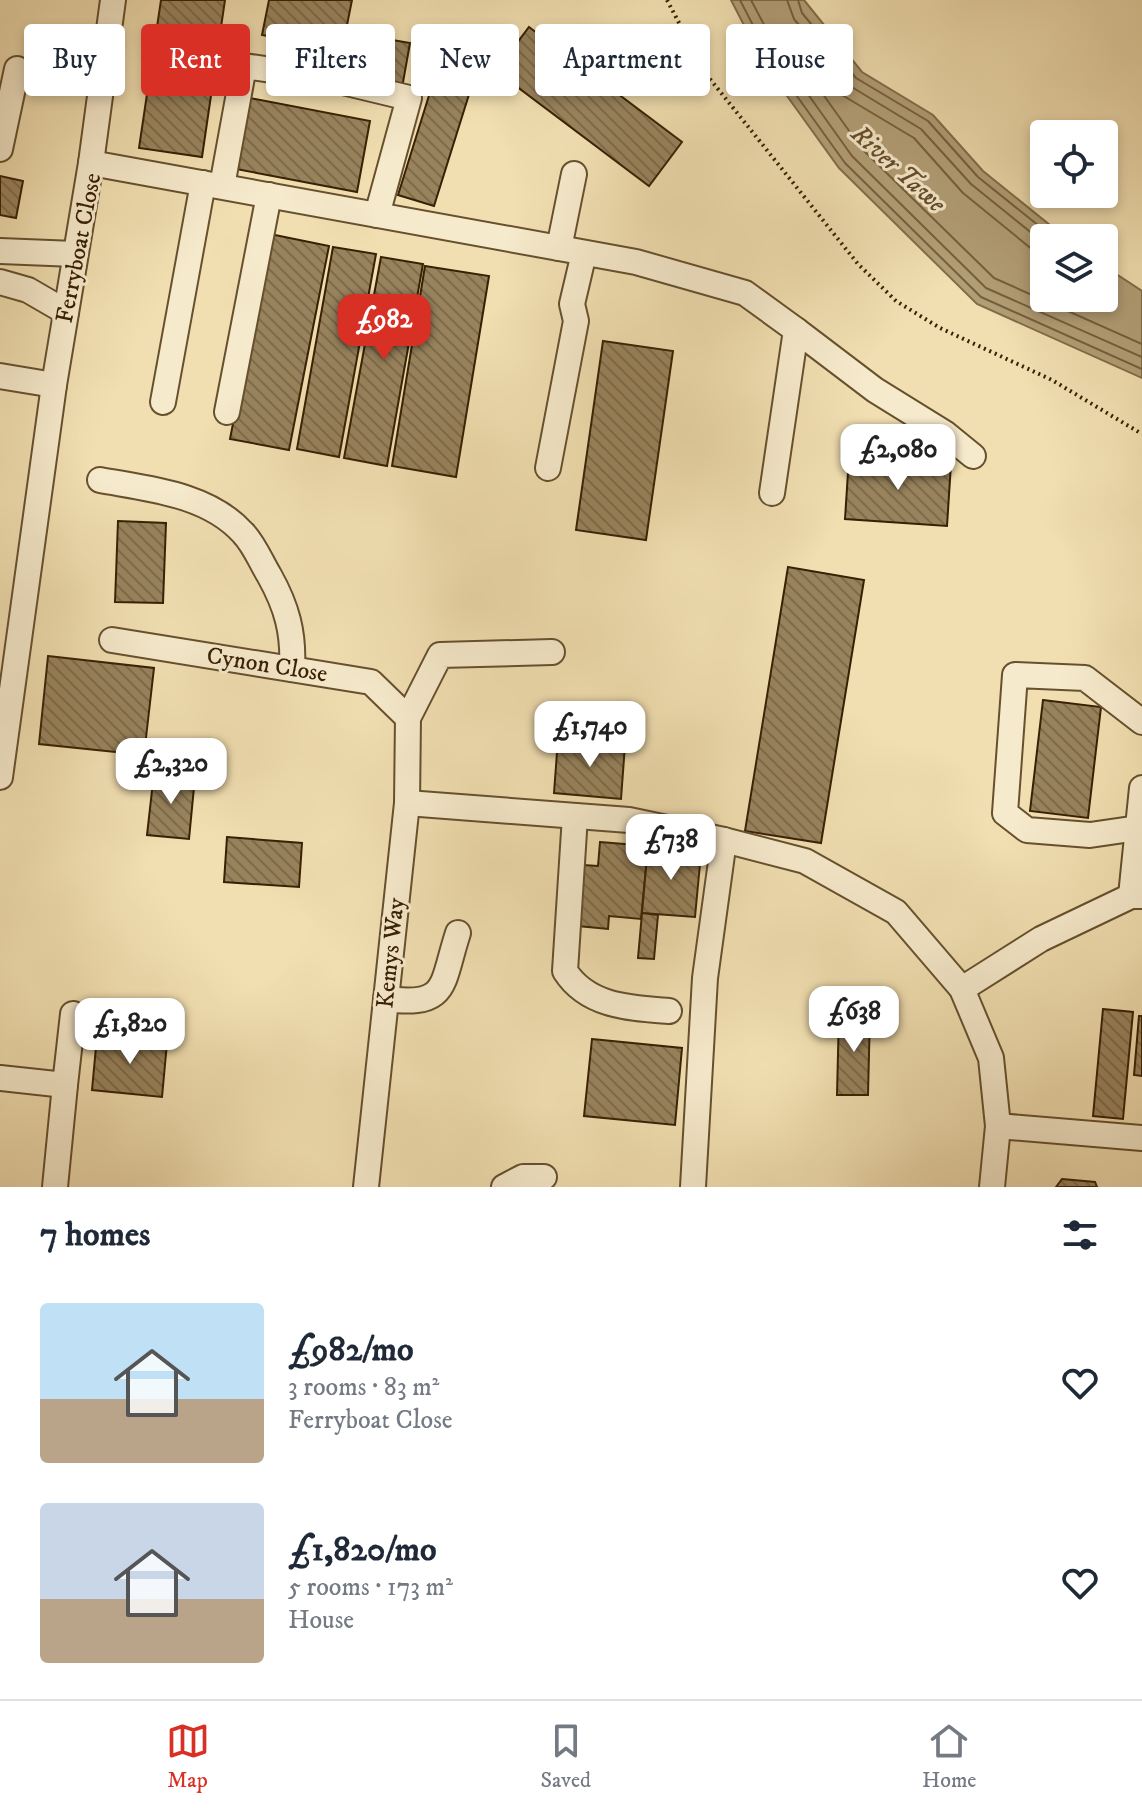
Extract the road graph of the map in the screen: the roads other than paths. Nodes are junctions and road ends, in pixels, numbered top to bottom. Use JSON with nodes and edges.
{"nodes":[{"id":1,"x":113,"y":0,"type":"edge"},
{"id":2,"x":17,"y":69,"type":"dead end"},
{"id":3,"x":0,"y":149,"type":"edge"},
{"id":4,"x":91,"y":163,"type":"junction"},
{"id":5,"x":574,"y":174,"type":"dead end"},
{"id":6,"x":212,"y":185,"type":"junction"},
{"id":7,"x":269,"y":195,"type":"junction"},
{"id":8,"x":377,"y":215,"type":"junction"},
{"id":9,"x":559,"y":248,"type":"junction"},
{"id":10,"x":0,"y":251,"type":"edge"},
{"id":11,"x":584,"y":253,"type":"junction"},
{"id":12,"x":75,"y":254,"type":"junction"},
{"id":13,"x":0,"y":282,"type":"edge"},
{"id":14,"x":66,"y":312,"type":"junction"},
{"id":15,"x":796,"y":330,"type":"junction"},
{"id":16,"x":0,"y":376,"type":"edge"},
{"id":17,"x":0,"y":384,"type":"edge"},
{"id":18,"x":54,"y":385,"type":"junction"},
{"id":19,"x":163,"y":402,"type":"dead end"},
{"id":20,"x":227,"y":412,"type":"dead end"},
{"id":21,"x":973,"y":456,"type":"dead end"},
{"id":22,"x":548,"y":468,"type":"dead end"},
{"id":23,"x":100,"y":480,"type":"dead end"},
{"id":24,"x":772,"y":493,"type":"dead end"},
{"id":25,"x":112,"y":640,"type":"dead end"},
{"id":26,"x":552,"y":652,"type":"dead end"},
{"id":27,"x":292,"y":669,"type":"junction"},
{"id":28,"x":408,"y":718,"type":"junction"},
{"id":29,"x":1142,"y":722,"type":"edge"},
{"id":30,"x":3,"y":730,"type":"edge"},
{"id":31,"x":0,"y":777,"type":"edge"},
{"id":32,"x":1142,"y":788,"type":"edge"},
{"id":33,"x":407,"y":803,"type":"junction"},
{"id":34,"x":575,"y":816,"type":"junction"},
{"id":35,"x":1138,"y":828,"type":"junction"},
{"id":36,"x":724,"y":840,"type":"junction"},
{"id":37,"x":1136,"y":896,"type":"edge"},
{"id":38,"x":458,"y":933,"type":"dead end"},
{"id":39,"x":962,"y":989,"type":"junction"},
{"id":40,"x":386,"y":999,"type":"junction"},
{"id":41,"x":669,"y":1011,"type":"dead end"},
{"id":42,"x":73,"y":1014,"type":"dead end"},
{"id":43,"x":0,"y":1078,"type":"edge"},
{"id":44,"x":65,"y":1085,"type":"junction"},
{"id":45,"x":998,"y":1126,"type":"junction"},
{"id":46,"x":1142,"y":1138,"type":"edge"},
{"id":47,"x":544,"y":1177,"type":"dead end"},
{"id":48,"x":55,"y":1187,"type":"edge"},
{"id":49,"x":366,"y":1187,"type":"edge"},
{"id":50,"x":504,"y":1187,"type":"edge"},
{"id":51,"x":693,"y":1187,"type":"edge"},
{"id":52,"x":992,"y":1187,"type":"edge"}],
"edges":[{"from":1,"to":4,"type":"street"},
{"from":2,"to":3,"type":"street"},
{"from":4,"to":6,"type":"street","name":"Ferryboat Close"},
{"from":4,"to":12,"type":"street","name":"Ferryboat Close"},
{"from":5,"to":9,"type":"street"},
{"from":6,"to":7,"type":"street","name":"Ferryboat Close"},
{"from":6,"to":8,"type":"street"},
{"from":6,"to":19,"type":"street"},
{"from":7,"to":8,"type":"street","name":"Ferryboat Close"},
{"from":7,"to":20,"type":"street"},
{"from":8,"to":9,"type":"street","name":"Ferryboat Close"},
{"from":9,"to":11,"type":"street","name":"Ferryboat Close"},
{"from":10,"to":12,"type":"street"},
{"from":11,"to":15,"type":"street","name":"Ferryboat Close"},
{"from":11,"to":22,"type":"street"},
{"from":12,"to":14,"type":"street","name":"Ferryboat Close"},
{"from":13,"to":14,"type":"street"},
{"from":14,"to":18,"type":"street","name":"Ferryboat Close"},
{"from":15,"to":21,"type":"street","name":"Ferryboat Close"},
{"from":15,"to":24,"type":"street"},
{"from":16,"to":18,"type":"street"},
{"from":17,"to":18,"type":"street"},
{"from":18,"to":30,"type":"street","name":"Ferryboat Close"},
{"from":23,"to":27,"type":"street"},
{"from":25,"to":27,"type":"street","name":"Cynon Close"},
{"from":26,"to":28,"type":"street"},
{"from":27,"to":28,"type":"street","name":"Cynon Close"},
{"from":28,"to":33,"type":"street","name":"Kemys Way"},
{"from":29,"to":35,"type":"street"},
{"from":30,"to":31,"type":"street","name":"Ferryboat Close"},
{"from":32,"to":35,"type":"street"},
{"from":33,"to":34,"type":"street"},
{"from":33,"to":40,"type":"street","name":"Kemys Way"},
{"from":34,"to":36,"type":"street"},
{"from":34,"to":41,"type":"street"},
{"from":35,"to":37,"type":"street"},
{"from":36,"to":39,"type":"street"},
{"from":36,"to":51,"type":"street"},
{"from":37,"to":39,"type":"street"},
{"from":38,"to":40,"type":"street"},
{"from":39,"to":45,"type":"street"},
{"from":40,"to":49,"type":"street","name":"Kemys Way"},
{"from":42,"to":44,"type":"street"},
{"from":43,"to":44,"type":"street"},
{"from":44,"to":48,"type":"street"},
{"from":45,"to":46,"type":"street"},
{"from":45,"to":52,"type":"street"},
{"from":47,"to":50,"type":"street"}]}
